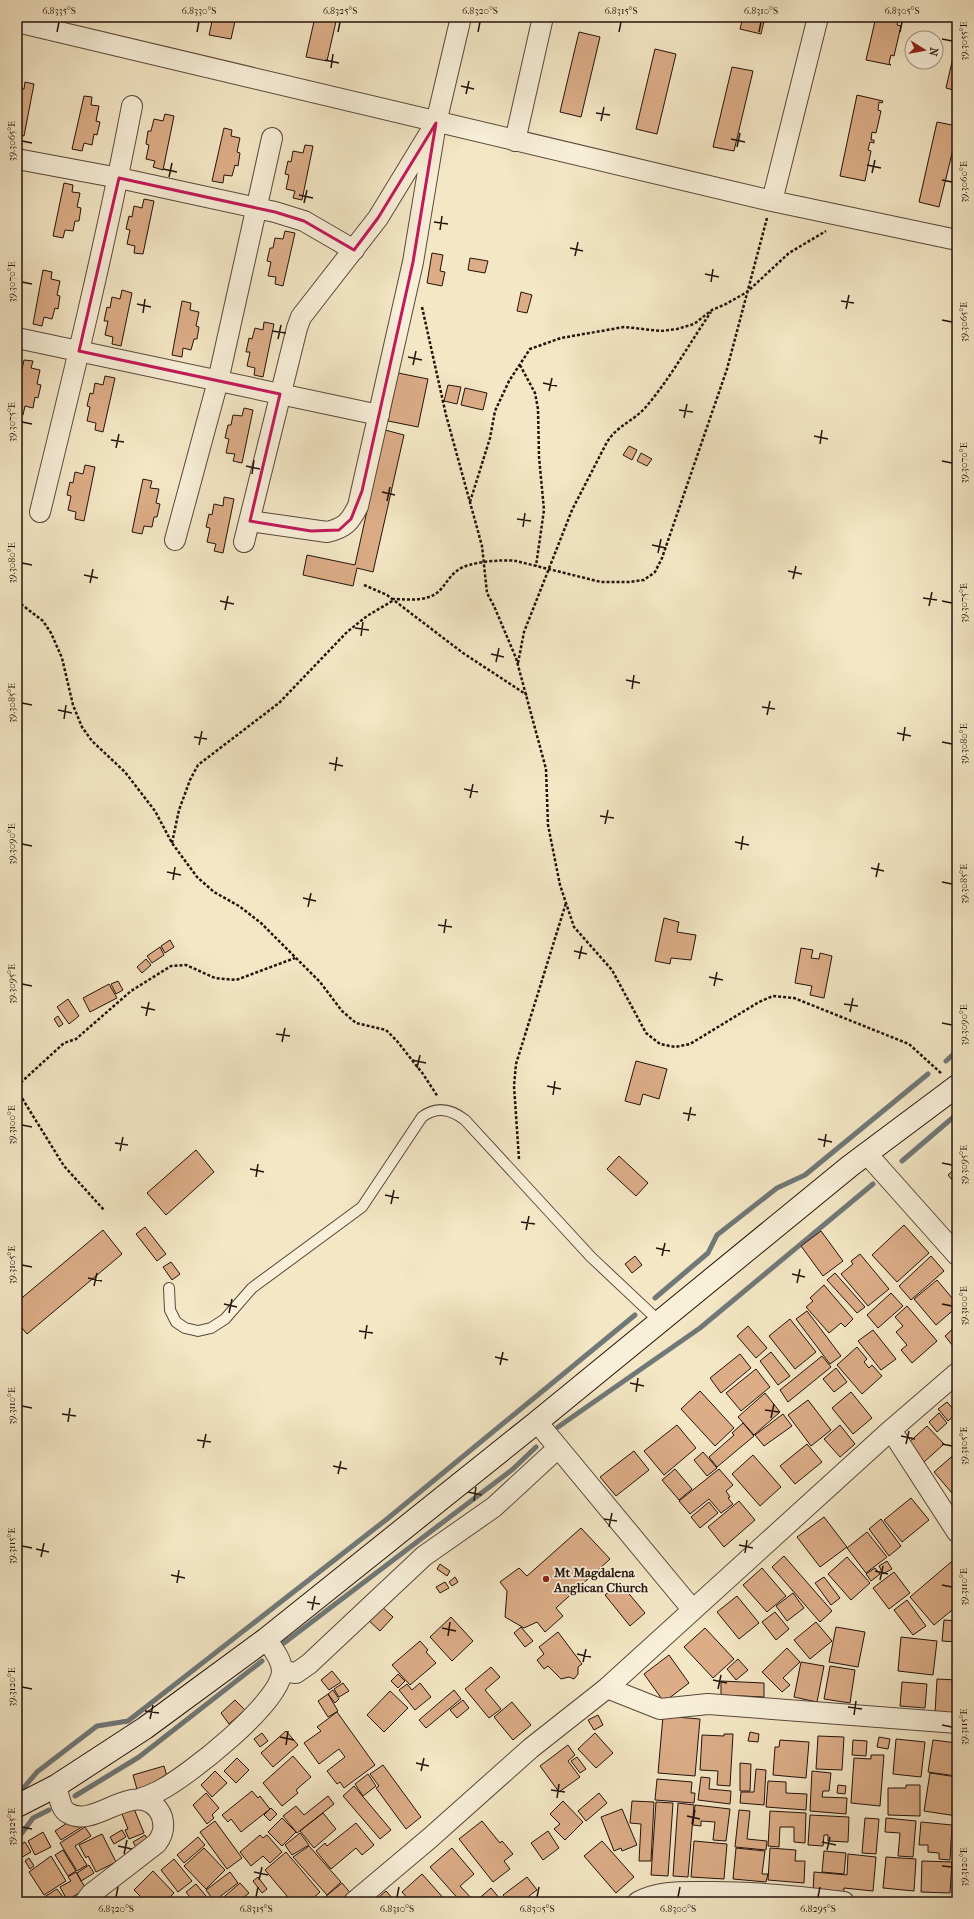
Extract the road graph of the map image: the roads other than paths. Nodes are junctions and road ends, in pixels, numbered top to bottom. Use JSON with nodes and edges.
{"nodes":[{"id":1,"x":461,"y":17,"type":"edge"},
{"id":2,"x":543,"y":17,"type":"edge"},
{"id":3,"x":818,"y":17,"type":"edge"},
{"id":4,"x":17,"y":22,"type":"edge"},
{"id":5,"x":132,"y":106,"type":"dead end"},
{"id":6,"x":436,"y":123,"type":"junction"},
{"id":7,"x":272,"y":138,"type":"dead end"},
{"id":8,"x":515,"y":141,"type":"junction"},
{"id":9,"x":17,"y":159,"type":"edge"},
{"id":10,"x":119,"y":178,"type":"junction"},
{"id":11,"x":772,"y":201,"type":"junction"},
{"id":12,"x":255,"y":208,"type":"junction"},
{"id":13,"x":957,"y":240,"type":"edge"},
{"id":14,"x":354,"y":250,"type":"junction"},
{"id":15,"x":17,"y":338,"type":"edge"},
{"id":16,"x":80,"y":351,"type":"junction"},
{"id":17,"x":218,"y":381,"type":"junction"},
{"id":18,"x":280,"y":394,"type":"junction"},
{"id":19,"x":379,"y":415,"type":"junction"},
{"id":20,"x":40,"y":512,"type":"dead end"},
{"id":21,"x":250,"y":521,"type":"junction"},
{"id":22,"x":175,"y":540,"type":"dead end"},
{"id":23,"x":244,"y":542,"type":"dead end"},
{"id":24,"x":956,"y":1087,"type":"edge"},
{"id":25,"x":867,"y":1154,"type":"junction"},
{"id":26,"x":957,"y":1256,"type":"edge"},
{"id":27,"x":169,"y":1288,"type":"dead end"},
{"id":28,"x":660,"y":1322,"type":"junction"},
{"id":29,"x":957,"y":1373,"type":"edge"},
{"id":30,"x":537,"y":1422,"type":"junction"},
{"id":31,"x":891,"y":1430,"type":"junction"},
{"id":32,"x":558,"y":1448,"type":"junction"},
{"id":33,"x":957,"y":1532,"type":"edge"},
{"id":34,"x":692,"y":1609,"type":"junction"},
{"id":35,"x":266,"y":1639,"type":"junction"},
{"id":36,"x":282,"y":1671,"type":"junction"},
{"id":37,"x":607,"y":1688,"type":"junction"},
{"id":38,"x":957,"y":1723,"type":"edge"},
{"id":39,"x":56,"y":1786,"type":"junction"},
{"id":40,"x":139,"y":1799,"type":"junction"},
{"id":41,"x":17,"y":1806,"type":"edge"},
{"id":42,"x":85,"y":1902,"type":"edge"},
{"id":43,"x":354,"y":1902,"type":"edge"},
{"id":44,"x":638,"y":1902,"type":"edge"},
{"id":45,"x":844,"y":1902,"type":"edge"}],
"edges":[{"from":1,"to":6,"type":"street"},
{"from":2,"to":8,"type":"street"},
{"from":3,"to":11,"type":"street"},
{"from":4,"to":6,"type":"street"},
{"from":5,"to":10,"type":"street"},
{"from":6,"to":8,"type":"street"},
{"from":6,"to":14,"type":"street"},
{"from":6,"to":19,"type":"street"},
{"from":7,"to":12,"type":"street"},
{"from":8,"to":11,"type":"street"},
{"from":9,"to":10,"type":"street"},
{"from":10,"to":12,"type":"street"},
{"from":10,"to":16,"type":"street"},
{"from":11,"to":13,"type":"street"},
{"from":12,"to":14,"type":"street"},
{"from":12,"to":17,"type":"street"},
{"from":14,"to":18,"type":"street"},
{"from":15,"to":16,"type":"street"},
{"from":16,"to":17,"type":"street"},
{"from":16,"to":20,"type":"street"},
{"from":17,"to":18,"type":"street"},
{"from":17,"to":22,"type":"street"},
{"from":18,"to":19,"type":"street"},
{"from":18,"to":21,"type":"street"},
{"from":19,"to":21,"type":"street"},
{"from":21,"to":23,"type":"street"},
{"from":24,"to":25,"type":"main road"},
{"from":25,"to":26,"type":"street"},
{"from":25,"to":28,"type":"main road"},
{"from":27,"to":28,"type":"lane"},
{"from":28,"to":30,"type":"main road"},
{"from":29,"to":31,"type":"street"},
{"from":30,"to":32,"type":"street"},
{"from":30,"to":35,"type":"main road"},
{"from":31,"to":33,"type":"street"},
{"from":31,"to":34,"type":"street"},
{"from":32,"to":34,"type":"street"},
{"from":32,"to":36,"type":"street"},
{"from":34,"to":37,"type":"street"},
{"from":35,"to":36,"type":"street"},
{"from":35,"to":39,"type":"main road"},
{"from":36,"to":40,"type":"street"},
{"from":37,"to":38,"type":"street"},
{"from":37,"to":43,"type":"street"},
{"from":39,"to":40,"type":"street"},
{"from":39,"to":41,"type":"main road"},
{"from":40,"to":42,"type":"street"},
{"from":44,"to":45,"type":"street"}]}
